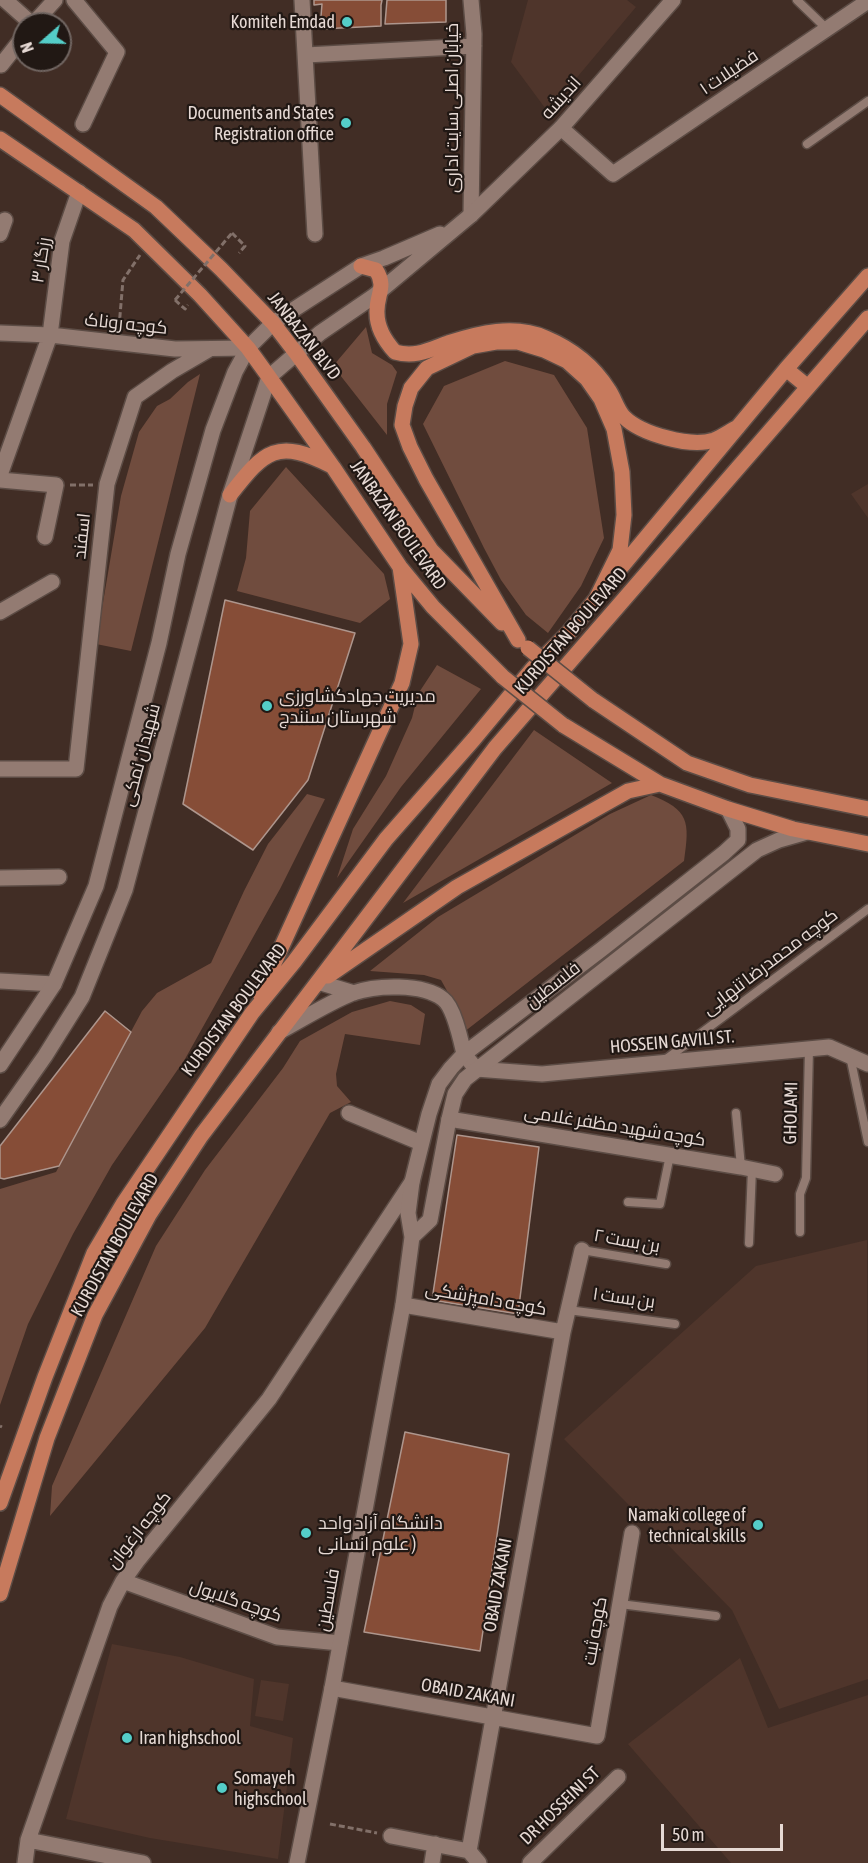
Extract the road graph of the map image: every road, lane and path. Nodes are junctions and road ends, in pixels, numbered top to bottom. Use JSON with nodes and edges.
{"nodes":[{"id":1,"x":5,"y":0,"type":"edge"},
{"id":2,"x":55,"y":0,"type":"edge"},
{"id":3,"x":74,"y":0,"type":"edge"},
{"id":4,"x":302,"y":0,"type":"edge"},
{"id":5,"x":471,"y":0,"type":"edge"},
{"id":6,"x":673,"y":0,"type":"edge"},
{"id":7,"x":797,"y":0,"type":"edge"},
{"id":8,"x":868,"y":1,"type":"edge"},
{"id":9,"x":19,"y":12,"type":"edge"},
{"id":10,"x":44,"y":12,"type":"edge"},
{"id":11,"x":827,"y":29,"type":"junction"},
{"id":12,"x":474,"y":46,"type":"junction"},
{"id":13,"x":12,"y":51,"type":"edge"},
{"id":14,"x":306,"y":55,"type":"junction"},
{"id":15,"x":1,"y":65,"type":"edge"},
{"id":16,"x":0,"y":95,"type":"edge"},
{"id":17,"x":868,"y":101,"type":"edge"},
{"id":18,"x":83,"y":124,"type":"dead end"},
{"id":19,"x":561,"y":128,"type":"junction"},
{"id":20,"x":0,"y":139,"type":"edge"},
{"id":21,"x":807,"y":144,"type":"dead end"},
{"id":22,"x":79,"y":192,"type":"junction"},
{"id":23,"x":471,"y":215,"type":"junction"},
{"id":24,"x":315,"y":234,"type":"dead end"},
{"id":25,"x":150,"y":244,"type":"junction"},
{"id":26,"x":239,"y":253,"type":"dead end"},
{"id":27,"x":361,"y":266,"type":"junction"},
{"id":28,"x":868,"y":276,"type":"edge"},
{"id":29,"x":381,"y":290,"type":"junction"},
{"id":30,"x":188,"y":305,"type":"dead end"},
{"id":31,"x":868,"y":318,"type":"edge"},
{"id":32,"x":273,"y":323,"type":"junction"},
{"id":33,"x":0,"y":333,"type":"edge"},
{"id":34,"x":50,"y":335,"type":"junction"},
{"id":35,"x":118,"y":344,"type":"junction"},
{"id":36,"x":248,"y":348,"type":"junction"},
{"id":37,"x":208,"y":350,"type":"junction"},
{"id":38,"x":296,"y":353,"type":"junction"},
{"id":39,"x":786,"y":369,"type":"junction"},
{"id":40,"x":269,"y":377,"type":"junction"},
{"id":41,"x":808,"y":387,"type":"junction"},
{"id":42,"x":738,"y":427,"type":"junction"},
{"id":43,"x":333,"y":467,"type":"junction"},
{"id":44,"x":0,"y":475,"type":"edge"},
{"id":45,"x":0,"y":480,"type":"edge"},
{"id":46,"x":107,"y":484,"type":"junction"},
{"id":47,"x":56,"y":485,"type":"junction"},
{"id":48,"x":230,"y":495,"type":"junction"},
{"id":49,"x":45,"y":537,"type":"dead end"},
{"id":50,"x":400,"y":567,"type":"junction"},
{"id":51,"x":52,"y":582,"type":"dead end"},
{"id":52,"x":596,"y":599,"type":"junction"},
{"id":53,"x":0,"y":612,"type":"edge"},
{"id":54,"x":523,"y":644,"type":"junction"},
{"id":55,"x":0,"y":769,"type":"edge"},
{"id":56,"x":660,"y":784,"type":"junction"},
{"id":57,"x":728,"y":809,"type":"junction"},
{"id":58,"x":868,"y":809,"type":"edge"},
{"id":59,"x":807,"y":831,"type":"junction"},
{"id":60,"x":868,"y":844,"type":"edge"},
{"id":61,"x":59,"y":877,"type":"dead end"},
{"id":62,"x":0,"y":878,"type":"edge"},
{"id":63,"x":868,"y":909,"type":"edge"},
{"id":64,"x":0,"y":981,"type":"edge"},
{"id":65,"x":318,"y":982,"type":"junction"},
{"id":66,"x":54,"y":984,"type":"junction"},
{"id":67,"x":354,"y":993,"type":"junction"},
{"id":68,"x":252,"y":1013,"type":"junction"},
{"id":69,"x":278,"y":1032,"type":"junction"},
{"id":70,"x":809,"y":1049,"type":"junction"},
{"id":71,"x":464,"y":1054,"type":"junction"},
{"id":72,"x":850,"y":1056,"type":"junction"},
{"id":73,"x":662,"y":1062,"type":"junction"},
{"id":74,"x":868,"y":1064,"type":"edge"},
{"id":75,"x":0,"y":1065,"type":"edge"},
{"id":76,"x":476,"y":1069,"type":"junction"},
{"id":77,"x":349,"y":1113,"type":"dead end"},
{"id":78,"x":736,"y":1113,"type":"dead end"},
{"id":79,"x":449,"y":1119,"type":"junction"},
{"id":80,"x":0,"y":1120,"type":"edge"},
{"id":81,"x":868,"y":1142,"type":"edge"},
{"id":82,"x":421,"y":1143,"type":"junction"},
{"id":83,"x":670,"y":1155,"type":"junction"},
{"id":84,"x":746,"y":1168,"type":"junction"},
{"id":85,"x":775,"y":1174,"type":"dead end"},
{"id":86,"x":412,"y":1182,"type":"junction"},
{"id":87,"x":628,"y":1202,"type":"dead end"},
{"id":88,"x":800,"y":1232,"type":"dead end"},
{"id":89,"x":412,"y":1237,"type":"junction"},
{"id":90,"x":749,"y":1244,"type":"dead end"},
{"id":91,"x":582,"y":1250,"type":"joint"},
{"id":92,"x":666,"y":1264,"type":"dead end"},
{"id":93,"x":402,"y":1305,"type":"junction"},
{"id":94,"x":568,"y":1310,"type":"junction"},
{"id":95,"x":675,"y":1324,"type":"dead end"},
{"id":96,"x":563,"y":1332,"type":"junction"},
{"id":97,"x":0,"y":1503,"type":"edge"},
{"id":98,"x":632,"y":1533,"type":"dead end"},
{"id":99,"x":123,"y":1581,"type":"junction"},
{"id":100,"x":0,"y":1594,"type":"edge"},
{"id":101,"x":620,"y":1604,"type":"junction"},
{"id":102,"x":716,"y":1616,"type":"dead end"},
{"id":103,"x":340,"y":1643,"type":"junction"},
{"id":104,"x":332,"y":1688,"type":"junction"},
{"id":105,"x":493,"y":1718,"type":"junction"},
{"id":106,"x":618,"y":1777,"type":"dead end"},
{"id":107,"x":330,"y":1824,"type":"dead end"},
{"id":108,"x":391,"y":1836,"type":"joint"},
{"id":109,"x":28,"y":1840,"type":"junction"},
{"id":110,"x":435,"y":1844,"type":"junction"},
{"id":111,"x":469,"y":1851,"type":"junction"},
{"id":112,"x":25,"y":1863,"type":"edge"},
{"id":113,"x":143,"y":1863,"type":"edge"},
{"id":114,"x":297,"y":1863,"type":"edge"},
{"id":115,"x":432,"y":1863,"type":"edge"},
{"id":116,"x":479,"y":1863,"type":"edge"},
{"id":117,"x":530,"y":1863,"type":"edge"}],
"edges":[{"from":1,"to":9,"type":"street"},
{"from":2,"to":10,"type":"street"},
{"from":3,"to":18,"type":"street"},
{"from":4,"to":14,"type":"street"},
{"from":5,"to":12,"type":"street","name":"خیابان اصلی سایت اداری"},
{"from":6,"to":19,"type":"street","name":"اندیشه"},
{"from":7,"to":11,"type":"lane"},
{"from":8,"to":11,"type":"street","name":"فضیلات ۱"},
{"from":11,"to":19,"type":"street","name":"فضیلات ۱"},
{"from":12,"to":14,"type":"street"},
{"from":12,"to":23,"type":"street","name":"خیابان اصلی سایت اداری"},
{"from":13,"to":15,"type":"street"},
{"from":14,"to":24,"type":"street"},
{"from":16,"to":32,"type":"main road","name":"JANBAZAN BLVD"},
{"from":17,"to":21,"type":"lane"},
{"from":19,"to":23,"type":"street","name":"اندیشه"},
{"from":20,"to":22,"type":"main road","name":"JANBAZAN BOULEVARD"},
{"from":22,"to":25,"type":"main road","name":"JANBAZAN BOULEVARD"},
{"from":22,"to":34,"type":"street","name":"رزگار ۳"},
{"from":23,"to":27,"type":"street","name":"اندیشه"},
{"from":23,"to":29,"type":"street","name":"اندیشه"},
{"from":25,"to":35,"type":"path"},
{"from":25,"to":36,"type":"main road","name":"JANBAZAN BOULEVARD"},
{"from":26,"to":30,"type":"path","bridge":true},
{"from":27,"to":29,"type":"main road"},
{"from":27,"to":32,"type":"street","name":"اندیشه"},
{"from":28,"to":39,"type":"main road","name":"KURDISTAN BOULEVARD"},
{"from":29,"to":38,"type":"street","name":"اندیشه"},
{"from":29,"to":42,"type":"main road"},
{"from":31,"to":41,"type":"main road","name":"KURDISTAN BOULEVARD"},
{"from":32,"to":36,"type":"street","name":"اندیشه"},
{"from":32,"to":38,"type":"main road","name":"JANBAZAN BLVD"},
{"from":33,"to":34,"type":"street","name":"کوچه روناک"},
{"from":34,"to":35,"type":"street","name":"کوچه روناک"},
{"from":34,"to":44,"type":"street","name":"رزگار ۳"},
{"from":35,"to":37,"type":"street","name":"کوچه روناک"},
{"from":36,"to":37,"type":"street","name":"کوچه روناک"},
{"from":36,"to":40,"type":"main road","name":"JANBAZAN BOULEVARD"},
{"from":36,"to":66,"type":"street","name":"شهیدان نمکی"},
{"from":37,"to":46,"type":"street","name":"اسفند"},
{"from":38,"to":40,"type":"street","name":"اندیشه"},
{"from":38,"to":54,"type":"main road","name":"JANBAZAN BLVD"},
{"from":39,"to":41,"type":"main road"},
{"from":39,"to":42,"type":"main road","name":"KURDISTAN BOULEVARD"},
{"from":40,"to":43,"type":"main road","name":"JANBAZAN BOULEVARD"},
{"from":40,"to":48,"type":"street","name":"شهیدان نمکی"},
{"from":41,"to":65,"type":"main road","name":"KURDISTAN BOULEVARD"},
{"from":42,"to":52,"type":"main road","name":"KURDISTAN BOULEVARD"},
{"from":43,"to":48,"type":"main road"},
{"from":43,"to":50,"type":"main road","name":"JANBAZAN BOULEVARD"},
{"from":45,"to":47,"type":"street"},
{"from":46,"to":47,"type":"path"},
{"from":46,"to":55,"type":"street","name":"اسفند"},
{"from":47,"to":49,"type":"street"},
{"from":48,"to":80,"type":"street","name":"شهیدان نمکی"},
{"from":50,"to":56,"type":"main road","name":"JANBAZAN BOULEVARD","bridge":true},
{"from":50,"to":68,"type":"main road"},
{"from":51,"to":53,"type":"street"},
{"from":52,"to":54,"type":"main road","name":"KURDISTAN BOULEVARD"},
{"from":52,"to":68,"type":"main road","name":"KURDISTAN BOULEVARD"},
{"from":54,"to":58,"type":"main road","bridge":true},
{"from":56,"to":57,"type":"main road","name":"JANBAZAN BOULEVARD"},
{"from":56,"to":65,"type":"main road"},
{"from":57,"to":59,"type":"main road","name":"JANBAZAN BOULEVARD"},
{"from":57,"to":71,"type":"street","name":"فلسطین"},
{"from":59,"to":60,"type":"main road","name":"JANBAZAN BOULEVARD"},
{"from":59,"to":76,"type":"street","name":"فلسطین"},
{"from":61,"to":62,"type":"street"},
{"from":63,"to":73,"type":"lane","name":"کوچه محمدرضا تنهایی"},
{"from":64,"to":66,"type":"street"},
{"from":65,"to":67,"type":"street"},
{"from":65,"to":69,"type":"main road","name":"KURDISTAN BOULEVARD"},
{"from":66,"to":75,"type":"street","name":"شهیدان نمکی"},
{"from":67,"to":69,"type":"street"},
{"from":67,"to":71,"type":"street"},
{"from":68,"to":97,"type":"main road","name":"KURDISTAN BOULEVARD"},
{"from":69,"to":100,"type":"main road","name":"KURDISTAN BOULEVARD"},
{"from":70,"to":72,"type":"street","name":"HOSSEIN GAVILI ST."},
{"from":70,"to":73,"type":"street","name":"HOSSEIN GAVILI ST."},
{"from":70,"to":88,"type":"lane","name":"GHOLAMI"},
{"from":71,"to":76,"type":"street"},
{"from":71,"to":82,"type":"street","name":"فلسطین"},
{"from":72,"to":74,"type":"street","name":"HOSSEIN GAVILI ST."},
{"from":72,"to":81,"type":"lane"},
{"from":73,"to":76,"type":"street","name":"HOSSEIN GAVILI ST."},
{"from":76,"to":79,"type":"street","name":"فلسطین"},
{"from":77,"to":82,"type":"street"},
{"from":78,"to":84,"type":"lane"},
{"from":79,"to":83,"type":"street","name":"کوچه شهید مظفر غلامی"},
{"from":79,"to":89,"type":"street","name":"فلسطین"},
{"from":82,"to":86,"type":"street","name":"فلسطین"},
{"from":83,"to":84,"type":"street","name":"کوچه شهید مظفر غلامی"},
{"from":83,"to":87,"type":"lane"},
{"from":84,"to":85,"type":"street","name":"کوچه شهید مظفر غلامی"},
{"from":84,"to":90,"type":"lane"},
{"from":86,"to":89,"type":"street","name":"فلسطین"},
{"from":86,"to":99,"type":"street","name":"کوچه ارغوان"},
{"from":89,"to":93,"type":"street","name":"فلسطین"},
{"from":91,"to":92,"type":"lane","name":"بن بست ۲"},
{"from":91,"to":94,"type":"street","name":"OBAID ZAKANI"},
{"from":93,"to":96,"type":"street","name":"کوچه دامپزشکی"},
{"from":93,"to":103,"type":"street","name":"فلسطین"},
{"from":94,"to":95,"type":"lane","name":"بن بست ۱"},
{"from":94,"to":96,"type":"street","name":"OBAID ZAKANI"},
{"from":96,"to":105,"type":"street","name":"OBAID ZAKANI"},
{"from":98,"to":101,"type":"street","name":"کوچه ثبت"},
{"from":99,"to":103,"type":"street","name":"کوچه گلایول"},
{"from":99,"to":109,"type":"street","name":"کوچه ارغوان"},
{"from":101,"to":102,"type":"lane"},
{"from":101,"to":105,"type":"street","name":"OBAID ZAKANI"},
{"from":103,"to":104,"type":"street","name":"فلسطین"},
{"from":104,"to":105,"type":"street","name":"OBAID ZAKANI"},
{"from":104,"to":114,"type":"street","name":"فلسطین"},
{"from":105,"to":111,"type":"street","name":"OBAID ZAKANI"},
{"from":106,"to":117,"type":"street","name":"DR HOSSEINI ST"},
{"from":107,"to":108,"type":"path"},
{"from":108,"to":110,"type":"street"},
{"from":109,"to":112,"type":"street","name":"کوچه ارغوان"},
{"from":109,"to":113,"type":"street"},
{"from":110,"to":111,"type":"street"},
{"from":110,"to":115,"type":"street"},
{"from":111,"to":116,"type":"street"}]}
